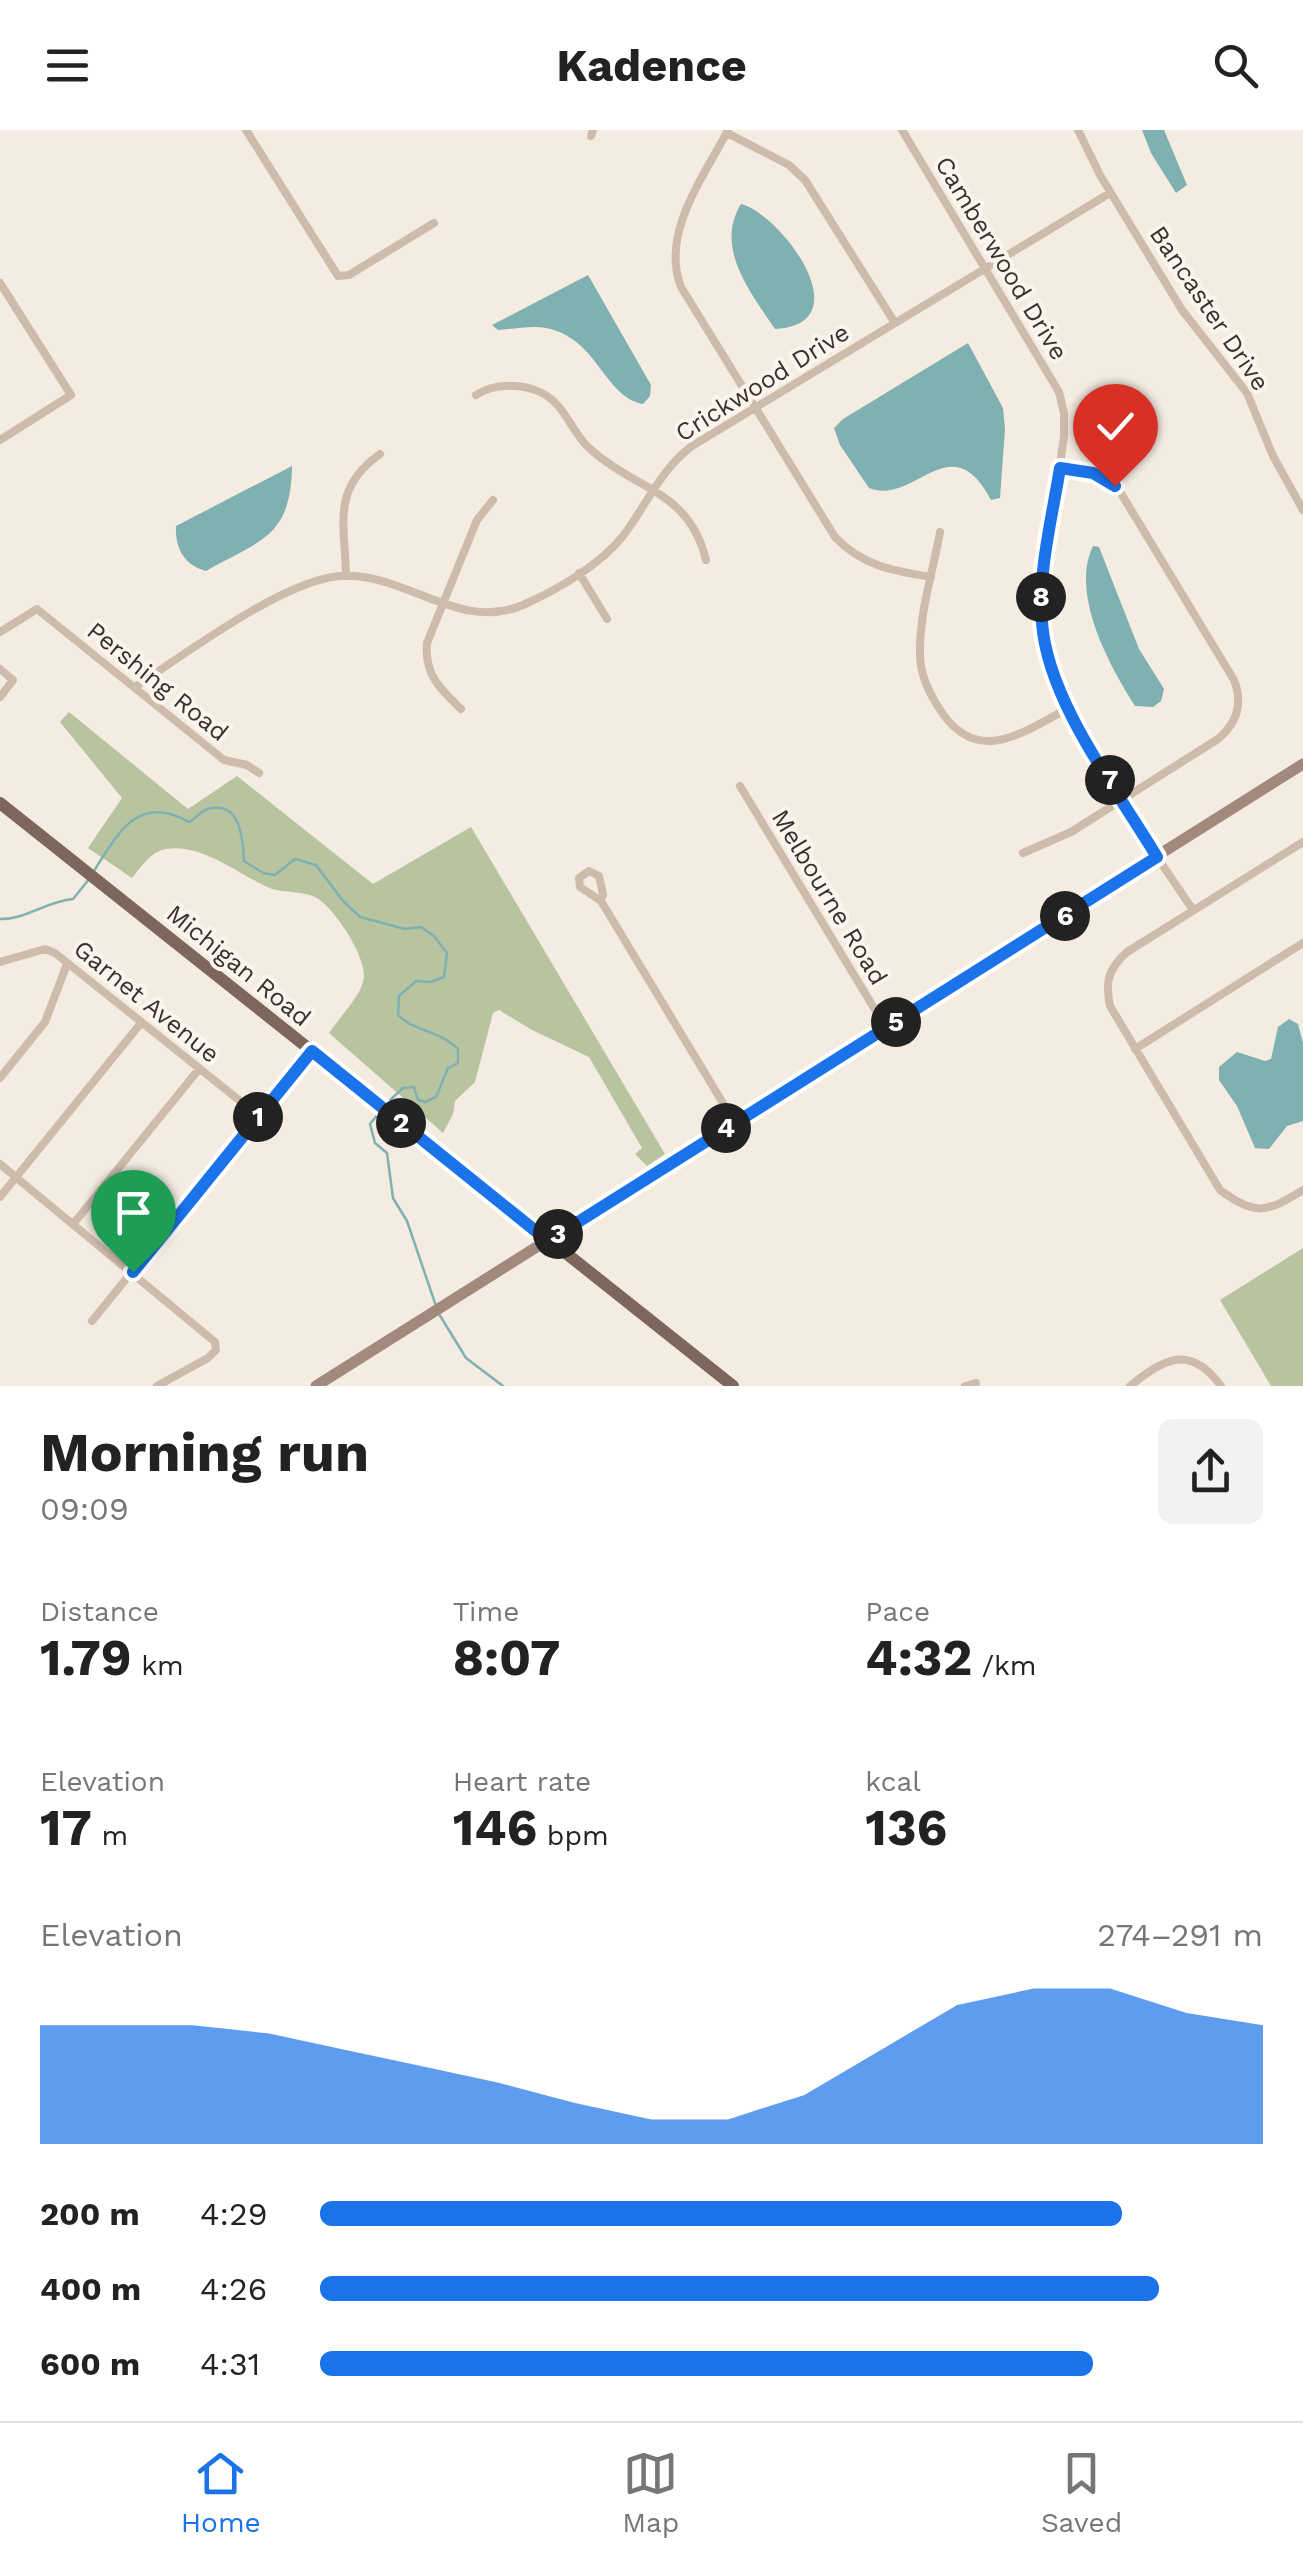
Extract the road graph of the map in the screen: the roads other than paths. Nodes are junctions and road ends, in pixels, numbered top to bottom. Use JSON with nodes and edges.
{"nodes":[{"id":1,"x":246,"y":130,"type":"edge"},
{"id":2,"x":902,"y":130,"type":"edge"},
{"id":3,"x":1078,"y":130,"type":"edge"},
{"id":4,"x":727,"y":131,"type":"edge"},
{"id":5,"x":1110,"y":193,"type":"junction"},
{"id":6,"x":434,"y":222,"type":"dead end"},
{"id":7,"x":986,"y":268,"type":"junction"},
{"id":8,"x":0,"y":283,"type":"edge"},
{"id":9,"x":895,"y":324,"type":"junction"},
{"id":10,"x":476,"y":395,"type":"dead end"},
{"id":11,"x":754,"y":408,"type":"junction"},
{"id":12,"x":0,"y":440,"type":"edge"},
{"id":13,"x":380,"y":454,"type":"dead end"},
{"id":14,"x":1060,"y":468,"type":"junction"},
{"id":15,"x":652,"y":490,"type":"junction"},
{"id":16,"x":493,"y":500,"type":"dead end"},
{"id":17,"x":1303,"y":510,"type":"edge"},
{"id":18,"x":940,"y":532,"type":"dead end"},
{"id":19,"x":706,"y":560,"type":"dead end"},
{"id":20,"x":579,"y":573,"type":"junction"},
{"id":21,"x":346,"y":576,"type":"junction"},
{"id":22,"x":932,"y":577,"type":"junction"},
{"id":23,"x":443,"y":604,"type":"junction"},
{"id":24,"x":607,"y":619,"type":"dead end"},
{"id":25,"x":0,"y":632,"type":"edge"},
{"id":26,"x":0,"y":670,"type":"edge"},
{"id":27,"x":135,"y":687,"type":"junction"},
{"id":28,"x":0,"y":697,"type":"edge"},
{"id":29,"x":1068,"y":708,"type":"junction"},
{"id":30,"x":461,"y":709,"type":"dead end"},
{"id":31,"x":1303,"y":764,"type":"edge"},
{"id":32,"x":259,"y":773,"type":"dead end"},
{"id":33,"x":740,"y":786,"type":"dead end"},
{"id":34,"x":1122,"y":800,"type":"junction"},
{"id":35,"x":0,"y":803,"type":"edge"},
{"id":36,"x":1303,"y":842,"type":"edge"},
{"id":37,"x":1023,"y":853,"type":"dead end"},
{"id":38,"x":1157,"y":857,"type":"junction"},
{"id":39,"x":601,"y":902,"type":"dead end"},
{"id":40,"x":1193,"y":910,"type":"junction"},
{"id":41,"x":1303,"y":943,"type":"edge"},
{"id":42,"x":0,"y":962,"type":"edge"},
{"id":43,"x":67,"y":964,"type":"junction"},
{"id":44,"x":141,"y":1023,"type":"junction"},
{"id":45,"x":886,"y":1028,"type":"junction"},
{"id":46,"x":1135,"y":1049,"type":"junction"},
{"id":47,"x":312,"y":1051,"type":"junction"},
{"id":48,"x":199,"y":1069,"type":"junction"},
{"id":49,"x":0,"y":1078,"type":"edge"},
{"id":50,"x":259,"y":1116,"type":"junction"},
{"id":51,"x":735,"y":1123,"type":"junction"},
{"id":52,"x":0,"y":1164,"type":"edge"},
{"id":53,"x":16,"y":1177,"type":"junction"},
{"id":54,"x":1303,"y":1190,"type":"edge"},
{"id":55,"x":0,"y":1197,"type":"edge"},
{"id":56,"x":74,"y":1224,"type":"junction"},
{"id":57,"x":548,"y":1241,"type":"junction"},
{"id":58,"x":133,"y":1272,"type":"junction"},
{"id":59,"x":92,"y":1320,"type":"dead end"},
{"id":60,"x":976,"y":1383,"type":"dead end"},
{"id":61,"x":157,"y":1386,"type":"edge"},
{"id":62,"x":316,"y":1386,"type":"edge"},
{"id":63,"x":733,"y":1386,"type":"edge"},
{"id":64,"x":965,"y":1386,"type":"edge"},
{"id":65,"x":1130,"y":1386,"type":"edge"},
{"id":66,"x":1222,"y":1386,"type":"edge"}],
"edges":[{"from":1,"to":6,"type":"street"},
{"from":2,"to":7,"type":"street","name":"Camberwood Drive"},
{"from":3,"to":5,"type":"street","name":"Bancaster Drive"},
{"from":4,"to":9,"type":"street"},
{"from":4,"to":11,"type":"street"},
{"from":5,"to":7,"type":"street","name":"Crickwood Drive"},
{"from":5,"to":17,"type":"street","name":"Bancaster Drive"},
{"from":7,"to":9,"type":"street","name":"Crickwood Drive"},
{"from":7,"to":14,"type":"street","name":"Camberwood Drive"},
{"from":8,"to":12,"type":"street"},
{"from":9,"to":11,"type":"street","name":"Crickwood Drive"},
{"from":10,"to":15,"type":"street"},
{"from":11,"to":15,"type":"street","name":"Crickwood Drive"},
{"from":11,"to":22,"type":"street"},
{"from":13,"to":21,"type":"street"},
{"from":14,"to":29,"type":"street","name":"Camberwood Drive"},
{"from":14,"to":34,"type":"street"},
{"from":15,"to":19,"type":"street"},
{"from":15,"to":20,"type":"street","name":"Crickwood Drive"},
{"from":16,"to":23,"type":"street"},
{"from":18,"to":22,"type":"street"},
{"from":20,"to":23,"type":"street","name":"Crickwood Drive"},
{"from":20,"to":24,"type":"street"},
{"from":21,"to":23,"type":"street","name":"Crickwood Drive"},
{"from":21,"to":27,"type":"street","name":"Crickwood Drive"},
{"from":22,"to":29,"type":"street"},
{"from":23,"to":30,"type":"street"},
{"from":25,"to":27,"type":"street","name":"Pershing Road"},
{"from":26,"to":28,"type":"street"},
{"from":27,"to":32,"type":"street","name":"Pershing Road"},
{"from":29,"to":34,"type":"street","name":"Camberwood Drive"},
{"from":31,"to":38,"type":"main road"},
{"from":33,"to":45,"type":"street","name":"Melbourne Road"},
{"from":34,"to":37,"type":"street"},
{"from":34,"to":38,"type":"street","name":"Camberwood Drive"},
{"from":35,"to":47,"type":"main road","name":"Michigan Road"},
{"from":36,"to":40,"type":"street"},
{"from":38,"to":40,"type":"street","name":"Camberwood Drive"},
{"from":38,"to":45,"type":"main road"},
{"from":39,"to":51,"type":"street"},
{"from":40,"to":46,"type":"street"},
{"from":41,"to":46,"type":"street"},
{"from":42,"to":43,"type":"street","name":"Garnet Avenue"},
{"from":43,"to":44,"type":"street","name":"Garnet Avenue"},
{"from":43,"to":49,"type":"street"},
{"from":44,"to":48,"type":"street","name":"Garnet Avenue"},
{"from":44,"to":53,"type":"street"},
{"from":45,"to":51,"type":"main road"},
{"from":46,"to":54,"type":"street"},
{"from":47,"to":50,"type":"street"},
{"from":47,"to":57,"type":"main road","name":"Michigan Road"},
{"from":48,"to":50,"type":"street","name":"Garnet Avenue"},
{"from":48,"to":56,"type":"street"},
{"from":50,"to":58,"type":"street"},
{"from":51,"to":57,"type":"main road"},
{"from":52,"to":53,"type":"street"},
{"from":53,"to":55,"type":"street"},
{"from":53,"to":56,"type":"street"},
{"from":56,"to":58,"type":"street"},
{"from":57,"to":62,"type":"main road"},
{"from":57,"to":63,"type":"main road","name":"Michigan Road"},
{"from":58,"to":59,"type":"street"},
{"from":58,"to":61,"type":"street"},
{"from":60,"to":64,"type":"street"},
{"from":65,"to":66,"type":"street"}]}
